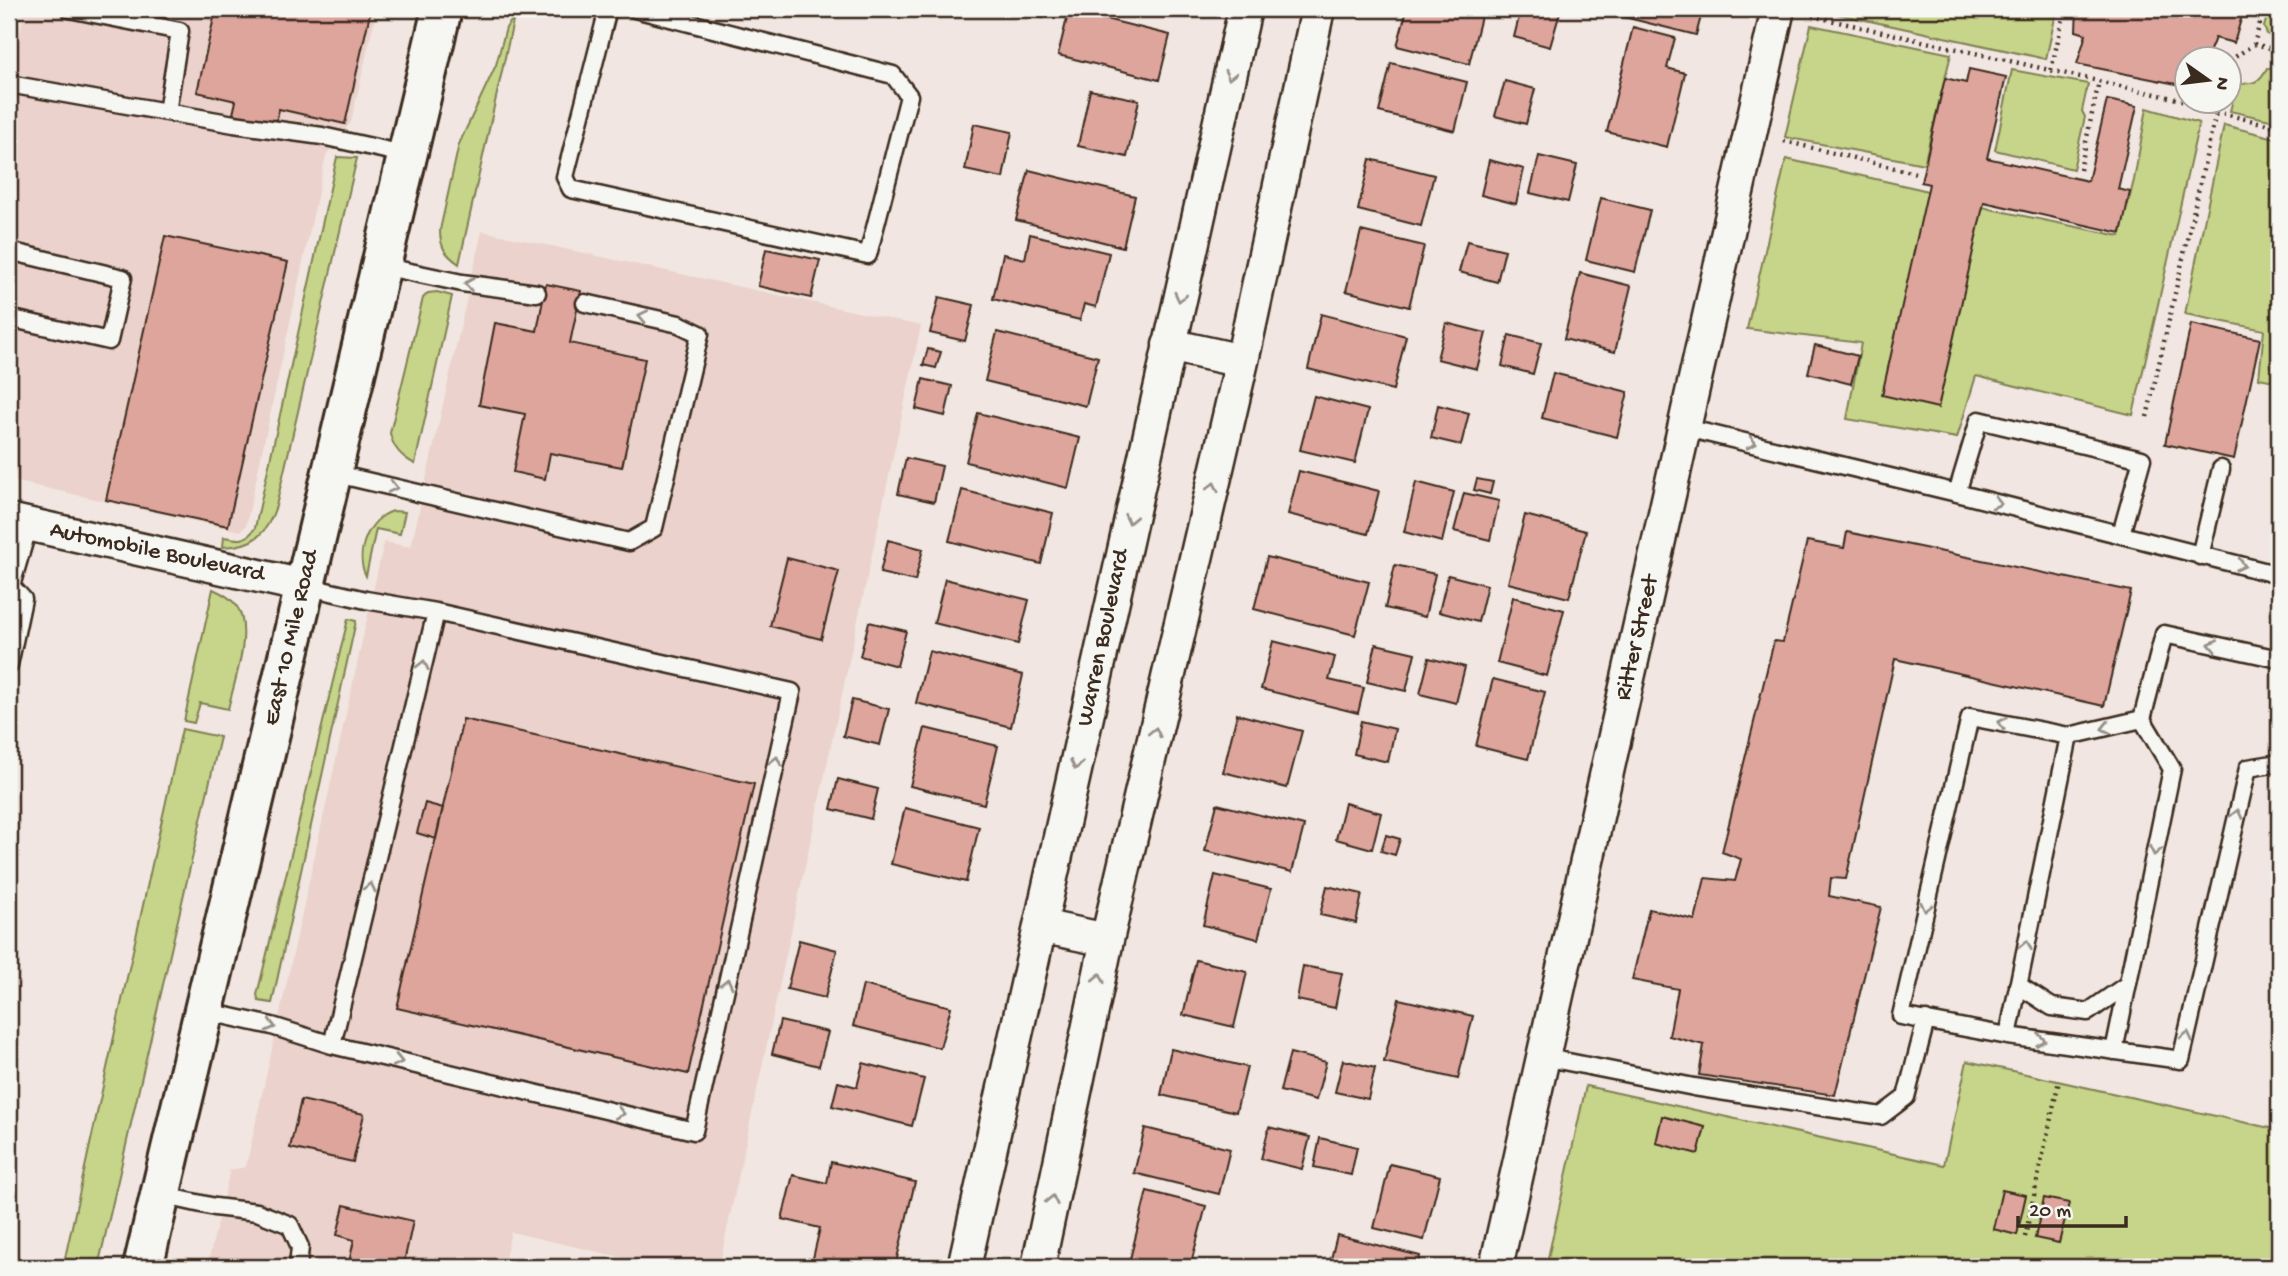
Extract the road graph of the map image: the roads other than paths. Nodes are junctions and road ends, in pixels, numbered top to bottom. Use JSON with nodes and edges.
{"nodes":[{"id":1,"x":69,"y":9,"type":"edge"},
{"id":2,"x":442,"y":9,"type":"edge"},
{"id":3,"x":608,"y":9,"type":"edge"},
{"id":4,"x":635,"y":9,"type":"edge"},
{"id":5,"x":1245,"y":9,"type":"edge"},
{"id":6,"x":1318,"y":9,"type":"edge"},
{"id":7,"x":1793,"y":12,"type":"edge"},
{"id":8,"x":9,"y":84,"type":"edge"},
{"id":9,"x":167,"y":111,"type":"junction"},
{"id":10,"x":408,"y":155,"type":"junction"},
{"id":11,"x":9,"y":251,"type":"edge"},
{"id":12,"x":382,"y":266,"type":"junction"},
{"id":13,"x":537,"y":293,"type":"dead end"},
{"id":14,"x":584,"y":303,"type":"dead end"},
{"id":15,"x":9,"y":318,"type":"edge"},
{"id":16,"x":1169,"y":345,"type":"junction"},
{"id":17,"x":1242,"y":361,"type":"junction"},
{"id":18,"x":1686,"y":428,"type":"junction"},
{"id":19,"x":2221,"y":469,"type":"dead end"},
{"id":20,"x":332,"y":473,"type":"junction"},
{"id":21,"x":1957,"y":493,"type":"junction"},
{"id":22,"x":19,"y":523,"type":"edge"},
{"id":23,"x":2121,"y":534,"type":"junction"},
{"id":24,"x":2200,"y":556,"type":"junction"},
{"id":25,"x":2279,"y":575,"type":"edge"},
{"id":26,"x":10,"y":586,"type":"edge"},
{"id":27,"x":304,"y":586,"type":"junction"},
{"id":28,"x":436,"y":612,"type":"junction"},
{"id":29,"x":2279,"y":659,"type":"edge"},
{"id":30,"x":9,"y":665,"type":"edge"},
{"id":31,"x":2142,"y":719,"type":"junction"},
{"id":32,"x":2069,"y":736,"type":"junction"},
{"id":33,"x":2279,"y":763,"type":"edge"},
{"id":34,"x":1040,"y":926,"type":"junction"},
{"id":35,"x":1107,"y":940,"type":"junction"},
{"id":36,"x":2128,"y":984,"type":"junction"},
{"id":37,"x":2018,"y":985,"type":"junction"},
{"id":38,"x":204,"y":1011,"type":"junction"},
{"id":39,"x":1926,"y":1020,"type":"junction"},
{"id":40,"x":2008,"y":1036,"type":"junction"},
{"id":41,"x":332,"y":1045,"type":"junction"},
{"id":42,"x":2114,"y":1051,"type":"junction"},
{"id":43,"x":1543,"y":1057,"type":"junction"},
{"id":44,"x":160,"y":1195,"type":"junction"},
{"id":45,"x":144,"y":1267,"type":"edge"},
{"id":46,"x":298,"y":1267,"type":"edge"},
{"id":47,"x":964,"y":1267,"type":"edge"},
{"id":48,"x":1038,"y":1267,"type":"edge"},
{"id":49,"x":1496,"y":1267,"type":"edge"}],
"edges":[{"from":1,"to":9,"type":"lane"},
{"from":2,"to":10,"type":"main road","name":"East 10 Mile Road"},
{"from":3,"to":4,"type":"lane"},
{"from":5,"to":16,"type":"street","name":"Warren Boulevard","one_way":true},
{"from":6,"to":17,"type":"street"},
{"from":7,"to":18,"type":"street","name":"Ritter Street"},
{"from":8,"to":9,"type":"lane"},
{"from":9,"to":10,"type":"lane"},
{"from":10,"to":12,"type":"main road","name":"East 10 Mile Road"},
{"from":11,"to":15,"type":"lane"},
{"from":13,"to":12,"type":"lane","one_way":true},
{"from":12,"to":20,"type":"main road","name":"East 10 Mile Road"},
{"from":20,"to":14,"type":"lane","one_way":true},
{"from":16,"to":17,"type":"street"},
{"from":16,"to":34,"type":"street","name":"Warren Boulevard","one_way":true},
{"from":35,"to":17,"type":"street","one_way":true},
{"from":18,"to":21,"type":"lane","one_way":true},
{"from":18,"to":43,"type":"street","name":"Ritter Street"},
{"from":19,"to":24,"type":"lane"},
{"from":20,"to":27,"type":"main road","name":"East 10 Mile Road"},
{"from":21,"to":23,"type":"lane","one_way":true},
{"from":21,"to":23,"type":"lane"},
{"from":22,"to":26,"type":"lane"},
{"from":22,"to":27,"type":"street","name":"Automobile Boulevard"},
{"from":23,"to":24,"type":"lane"},
{"from":24,"to":25,"type":"lane","one_way":true},
{"from":26,"to":30,"type":"lane"},
{"from":27,"to":28,"type":"lane"},
{"from":27,"to":38,"type":"main road","name":"East 10 Mile Road"},
{"from":41,"to":28,"type":"lane","one_way":true},
{"from":41,"to":28,"type":"lane","one_way":true},
{"from":29,"to":31,"type":"lane","one_way":true},
{"from":31,"to":32,"type":"lane","one_way":true},
{"from":31,"to":36,"type":"lane","one_way":true},
{"from":37,"to":32,"type":"lane","one_way":true},
{"from":32,"to":39,"type":"lane","one_way":true},
{"from":42,"to":33,"type":"lane","one_way":true},
{"from":34,"to":35,"type":"street"},
{"from":34,"to":47,"type":"street","name":"Warren Boulevard"},
{"from":48,"to":35,"type":"street","one_way":true},
{"from":36,"to":37,"type":"lane"},
{"from":36,"to":42,"type":"lane"},
{"from":37,"to":40,"type":"lane"},
{"from":38,"to":41,"type":"lane","one_way":true},
{"from":38,"to":44,"type":"main road","name":"East 10 Mile Road"},
{"from":39,"to":40,"type":"lane"},
{"from":39,"to":43,"type":"lane"},
{"from":40,"to":42,"type":"lane","one_way":true},
{"from":43,"to":49,"type":"street","name":"Ritter Street"},
{"from":44,"to":45,"type":"main road","name":"East 10 Mile Road"},
{"from":44,"to":46,"type":"lane"}]}
